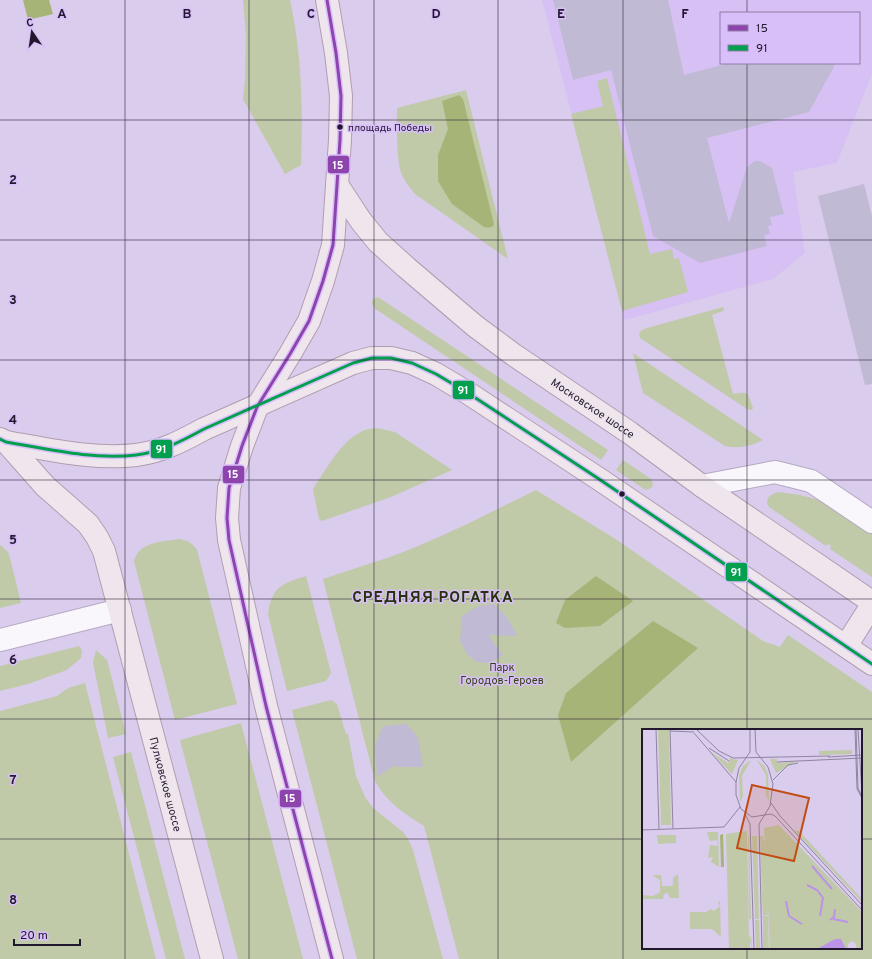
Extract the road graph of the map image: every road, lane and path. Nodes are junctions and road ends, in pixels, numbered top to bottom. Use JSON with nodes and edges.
{"nodes":[{"id":1,"x":327,"y":0,"type":"edge"},
{"id":2,"x":338,"y":186,"type":"junction"},
{"id":3,"x":257,"y":407,"type":"junction"},
{"id":4,"x":3,"y":441,"type":"edge"},
{"id":5,"x":702,"y":486,"type":"junction"},
{"id":6,"x":872,"y":522,"type":"edge"},
{"id":7,"x":872,"y":604,"type":"edge"},
{"id":8,"x":120,"y":610,"type":"junction"},
{"id":9,"x":0,"y":640,"type":"edge"},
{"id":10,"x":846,"y":646,"type":"junction"},
{"id":11,"x":872,"y":664,"type":"edge"},
{"id":12,"x":212,"y":959,"type":"edge"},
{"id":13,"x":332,"y":959,"type":"edge"}],
"edges":[{"from":1,"to":2,"type":"main road"},
{"from":2,"to":3,"type":"main road"},
{"from":2,"to":5,"type":"main road","name":"Московское шоссе"},
{"from":3,"to":4,"type":"main road"},
{"from":3,"to":10,"type":"main road"},
{"from":3,"to":13,"type":"main road"},
{"from":4,"to":8,"type":"main road","name":"Пулковское шоссе"},
{"from":5,"to":6,"type":"street"},
{"from":5,"to":7,"type":"main road","name":"Московское шоссе"},
{"from":7,"to":10,"type":"main road"},
{"from":8,"to":9,"type":"street"},
{"from":8,"to":12,"type":"main road","name":"Пулковское шоссе"},
{"from":10,"to":11,"type":"main road"}]}
